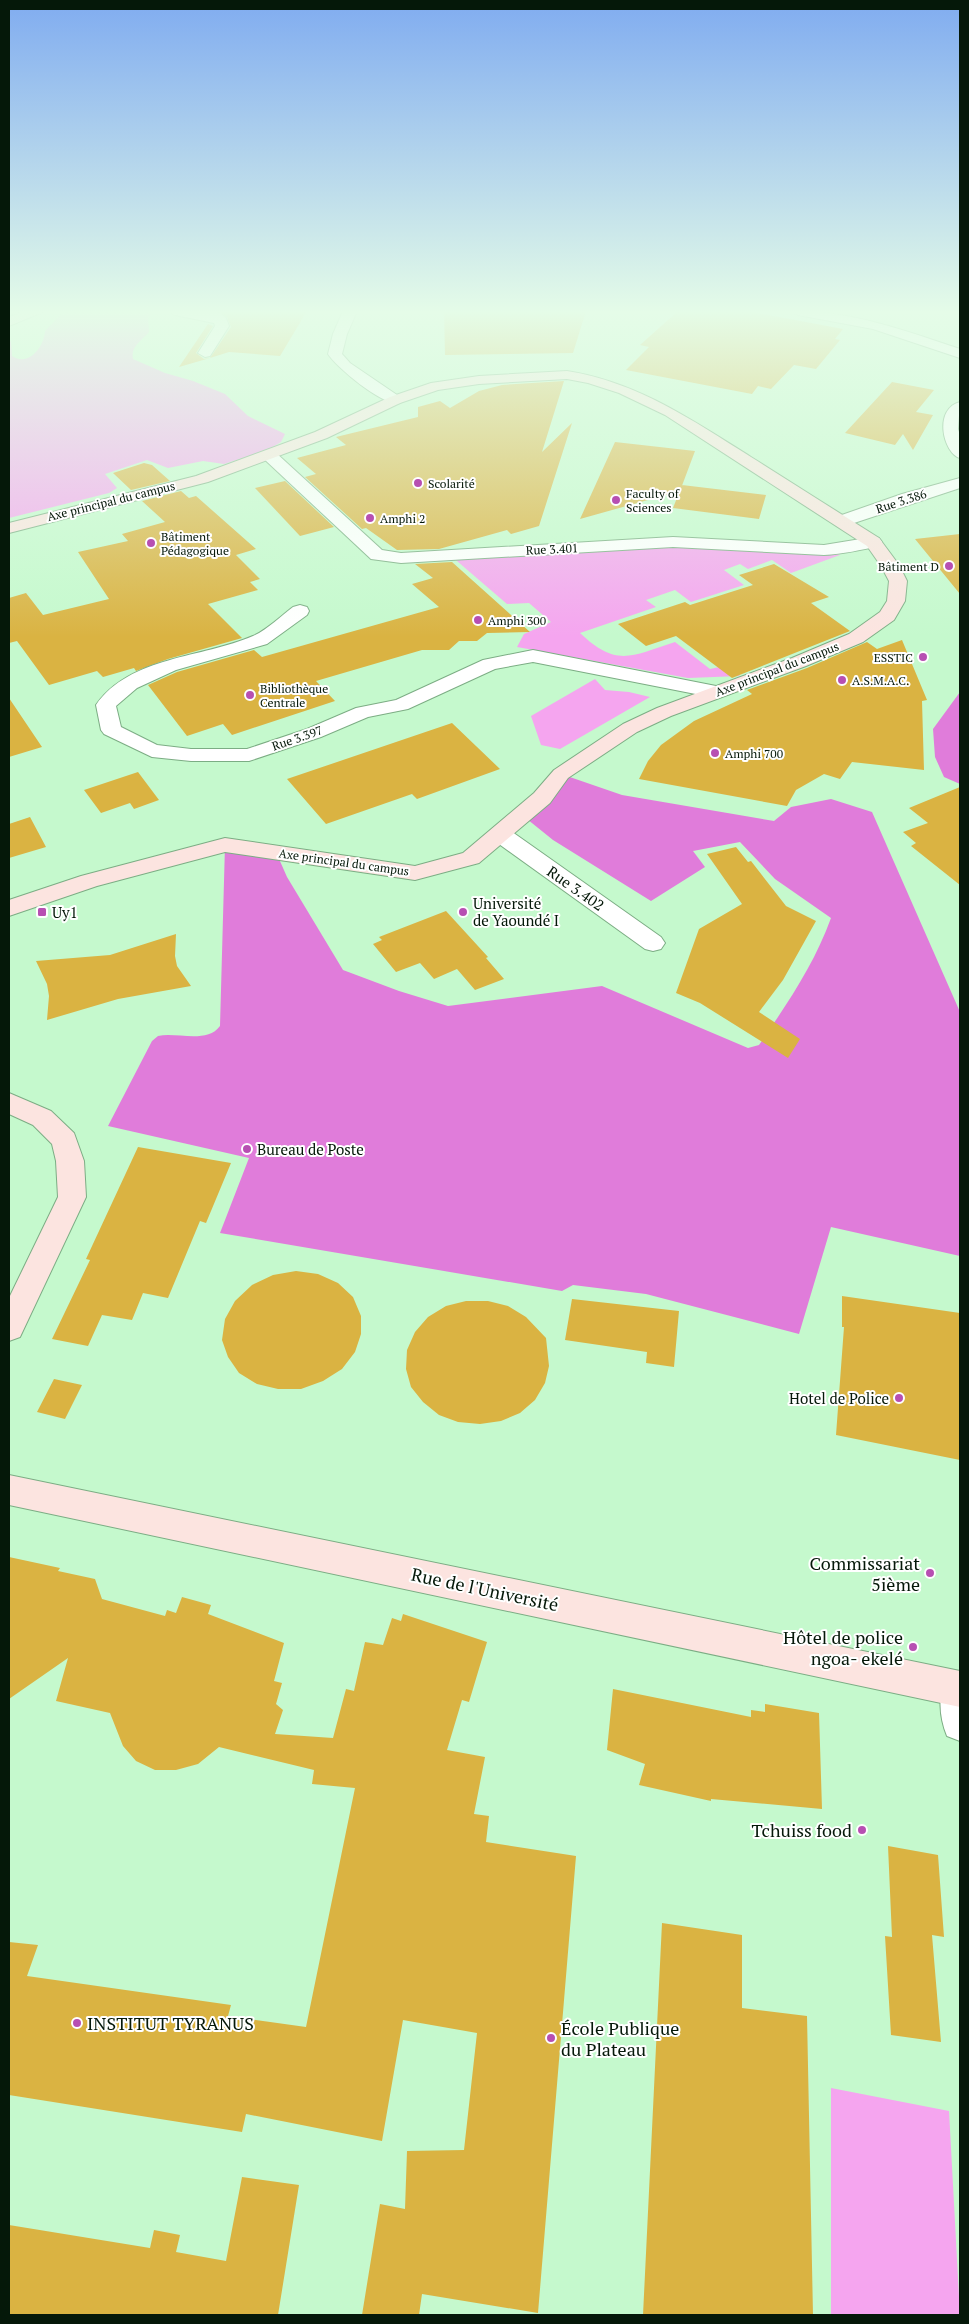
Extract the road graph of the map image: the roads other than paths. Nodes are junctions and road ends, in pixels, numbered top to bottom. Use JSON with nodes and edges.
{"nodes":[{"id":1,"x":354,"y":419,"type":"edge"},
{"id":2,"x":682,"y":419,"type":"edge"},
{"id":3,"x":951,"y":419,"type":"edge"},
{"id":4,"x":960,"y":453,"type":"edge"},
{"id":5,"x":269,"y":455,"type":"junction"},
{"id":6,"x":960,"y":483,"type":"edge"},
{"id":7,"x":842,"y":521,"type":"junction"},
{"id":8,"x":9,"y":528,"type":"edge"},
{"id":9,"x":872,"y":542,"type":"junction"},
{"id":10,"x":300,"y":611,"type":"dead end"},
{"id":11,"x":716,"y":692,"type":"junction"},
{"id":12,"x":500,"y":834,"type":"junction"},
{"id":13,"x":9,"y":908,"type":"edge"},
{"id":14,"x":653,"y":943,"type":"dead end"},
{"id":15,"x":9,"y":1103,"type":"edge"},
{"id":16,"x":9,"y":1328,"type":"edge"},
{"id":17,"x":9,"y":1490,"type":"edge"},
{"id":18,"x":960,"y":1700,"type":"edge"}],
"edges":[{"from":1,"to":5,"type":"street","name":"Axe principal du campus"},
{"from":2,"to":7,"type":"street","name":"Axe principal du campus"},
{"from":3,"to":4,"type":"street"},
{"from":5,"to":8,"type":"street","name":"Axe principal du campus"},
{"from":5,"to":9,"type":"street","name":"Rue 3.401"},
{"from":6,"to":7,"type":"street","name":"Rue 3.386"},
{"from":7,"to":9,"type":"street","name":"Axe principal du campus"},
{"from":9,"to":11,"type":"street","name":"Axe principal du campus"},
{"from":10,"to":11,"type":"street","name":"Rue 3.397"},
{"from":11,"to":12,"type":"street","name":"Axe principal du campus"},
{"from":12,"to":13,"type":"street","name":"Axe principal du campus"},
{"from":12,"to":14,"type":"street","name":"Rue 3.402"},
{"from":15,"to":16,"type":"street"},
{"from":17,"to":18,"type":"street","name":"Rue de l'Université"}]}
